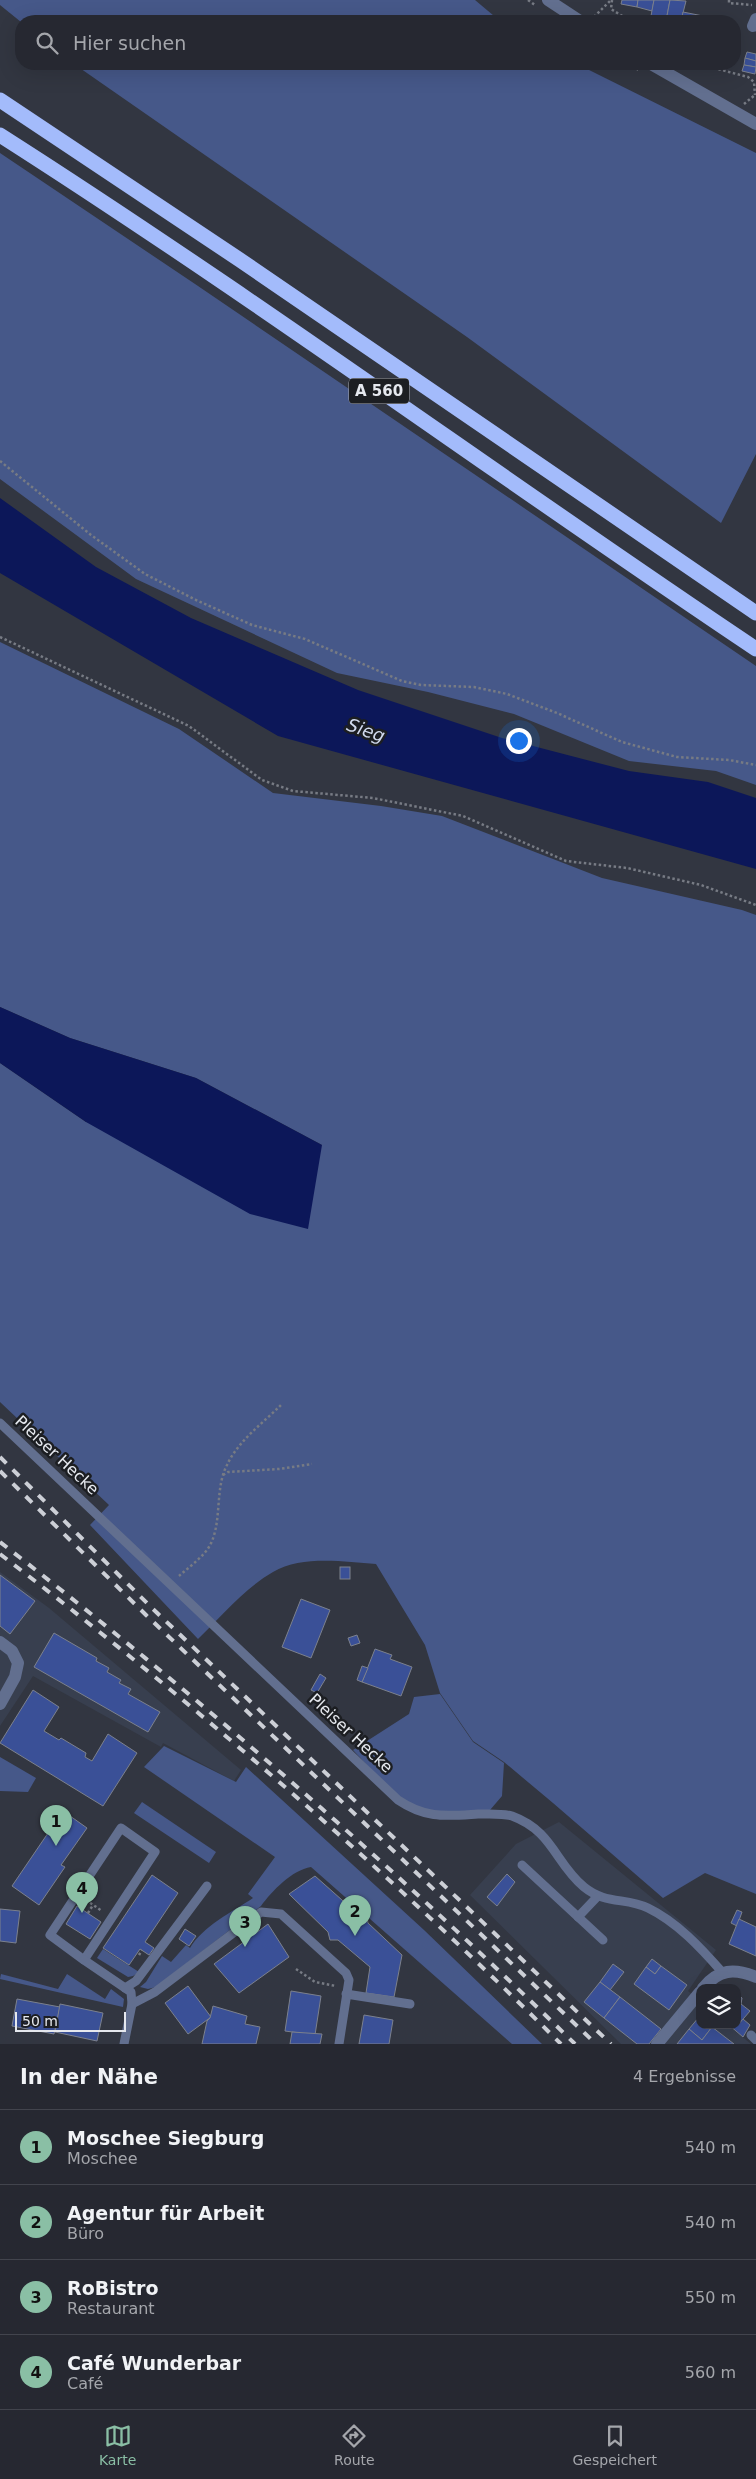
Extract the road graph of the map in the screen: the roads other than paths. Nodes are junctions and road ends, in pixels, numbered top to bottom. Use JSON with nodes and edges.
{"nodes":[{"id":1,"x":548,"y":0,"type":"edge"},
{"id":2,"x":571,"y":15,"type":"edge"},
{"id":3,"x":662,"y":70,"type":"edge"},
{"id":4,"x":0,"y":100,"type":"edge"},
{"id":5,"x":756,"y":124,"type":"edge"},
{"id":6,"x":0,"y":135,"type":"edge"},
{"id":7,"x":756,"y":613,"type":"edge"},
{"id":8,"x":756,"y":649,"type":"edge"},
{"id":9,"x":0,"y":1423,"type":"edge"},
{"id":10,"x":0,"y":1642,"type":"edge"},
{"id":11,"x":0,"y":1704,"type":"edge"},
{"id":12,"x":522,"y":1865,"type":"dead end"},
{"id":13,"x":207,"y":1886,"type":"dead end"},
{"id":14,"x":597,"y":1896,"type":"junction"},
{"id":15,"x":578,"y":1917,"type":"junction"},
{"id":16,"x":603,"y":1940,"type":"dead end"},
{"id":17,"x":84,"y":1960,"type":"junction"},
{"id":18,"x":722,"y":1972,"type":"junction"},
{"id":19,"x":756,"y":1977,"type":"edge"},
{"id":20,"x":708,"y":1984,"type":"edge"},
{"id":21,"x":125,"y":1988,"type":"junction"},
{"id":22,"x":347,"y":1991,"type":"junction"},
{"id":23,"x":696,"y":1997,"type":"edge"},
{"id":24,"x":132,"y":2004,"type":"junction"},
{"id":25,"x":410,"y":2004,"type":"dead end"},
{"id":26,"x":125,"y":2044,"type":"edge"},
{"id":27,"x":339,"y":2044,"type":"edge"},
{"id":28,"x":657,"y":2044,"type":"edge"}],
"edges":[{"from":1,"to":2,"type":"street"},
{"from":3,"to":5,"type":"street"},
{"from":4,"to":7,"type":"highway","number":"A 560"},
{"from":6,"to":8,"type":"highway","number":"A 560"},
{"from":9,"to":14,"type":"lane","name":"Pleiser Hecke"},
{"from":10,"to":11,"type":"street"},
{"from":12,"to":15,"type":"lane"},
{"from":13,"to":21,"type":"lane"},
{"from":14,"to":15,"type":"lane"},
{"from":14,"to":18,"type":"lane","name":"Pleiser Hecke"},
{"from":15,"to":16,"type":"lane"},
{"from":17,"to":17,"type":"lane"},
{"from":17,"to":21,"type":"lane"},
{"from":18,"to":19,"type":"street"},
{"from":18,"to":20,"type":"street"},
{"from":21,"to":24,"type":"lane"},
{"from":22,"to":24,"type":"lane"},
{"from":22,"to":25,"type":"lane"},
{"from":22,"to":27,"type":"lane"},
{"from":23,"to":28,"type":"street"},
{"from":24,"to":26,"type":"lane"}]}
